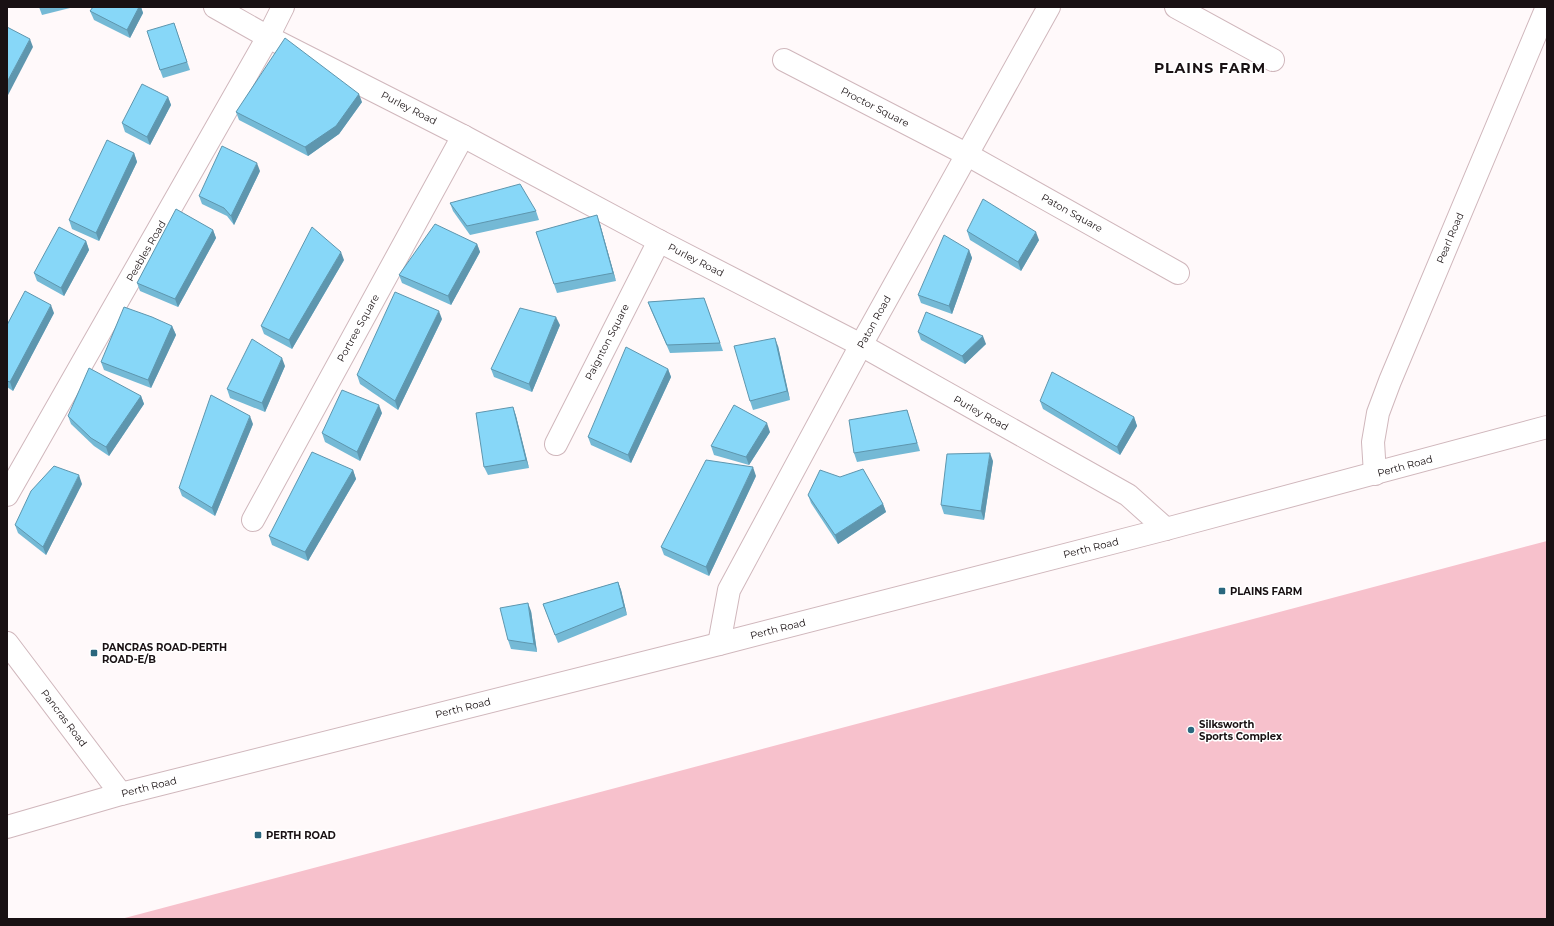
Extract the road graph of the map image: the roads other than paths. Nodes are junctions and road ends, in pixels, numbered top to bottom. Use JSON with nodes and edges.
{"nodes":[{"id":1,"x":215,"y":7,"type":"edge"},
{"id":2,"x":283,"y":7,"type":"edge"},
{"id":3,"x":1049,"y":7,"type":"edge"},
{"id":4,"x":1176,"y":7,"type":"edge"},
{"id":5,"x":1547,"y":7,"type":"edge"},
{"id":6,"x":268,"y":37,"type":"junction"},
{"id":7,"x":784,"y":60,"type":"dead end"},
{"id":8,"x":1273,"y":60,"type":"dead end"},
{"id":9,"x":463,"y":136,"type":"junction"},
{"id":10,"x":966,"y":154,"type":"junction"},
{"id":11,"x":659,"y":241,"type":"junction"},
{"id":12,"x":1178,"y":273,"type":"dead end"},
{"id":13,"x":861,"y":345,"type":"junction"},
{"id":14,"x":1547,"y":427,"type":"edge"},
{"id":15,"x":556,"y":444,"type":"dead end"},
{"id":16,"x":1375,"y":474,"type":"junction"},
{"id":17,"x":7,"y":495,"type":"edge"},
{"id":18,"x":254,"y":520,"type":"dead end"},
{"id":19,"x":1166,"y":529,"type":"junction"},
{"id":20,"x":7,"y":643,"type":"edge"},
{"id":21,"x":719,"y":644,"type":"junction"},
{"id":22,"x":121,"y":794,"type":"junction"},
{"id":23,"x":7,"y":827,"type":"edge"}],
"edges":[{"from":1,"to":6,"type":"street","name":"Purley Road"},
{"from":2,"to":6,"type":"street","name":"Peebles Road"},
{"from":3,"to":10,"type":"street","name":"Paton Road"},
{"from":4,"to":8,"type":"street"},
{"from":5,"to":16,"type":"street","name":"Pearl Road"},
{"from":6,"to":9,"type":"street","name":"Purley Road"},
{"from":6,"to":17,"type":"street","name":"Peebles Road"},
{"from":7,"to":10,"type":"street","name":"Proctor Square"},
{"from":9,"to":11,"type":"street","name":"Purley Road"},
{"from":9,"to":18,"type":"street","name":"Portree Square"},
{"from":10,"to":12,"type":"street","name":"Paton Square"},
{"from":10,"to":13,"type":"street","name":"Paton Road"},
{"from":11,"to":13,"type":"street","name":"Purley Road"},
{"from":11,"to":15,"type":"street","name":"Paignton Square"},
{"from":13,"to":19,"type":"street","name":"Purley Road"},
{"from":13,"to":21,"type":"street","name":"Paton Road"},
{"from":14,"to":16,"type":"street","name":"Perth Road"},
{"from":16,"to":19,"type":"street","name":"Perth Road"},
{"from":19,"to":21,"type":"street","name":"Perth Road"},
{"from":20,"to":22,"type":"street","name":"Pancras Road"},
{"from":21,"to":22,"type":"street","name":"Perth Road"},
{"from":22,"to":23,"type":"street","name":"Perth Road"}]}
